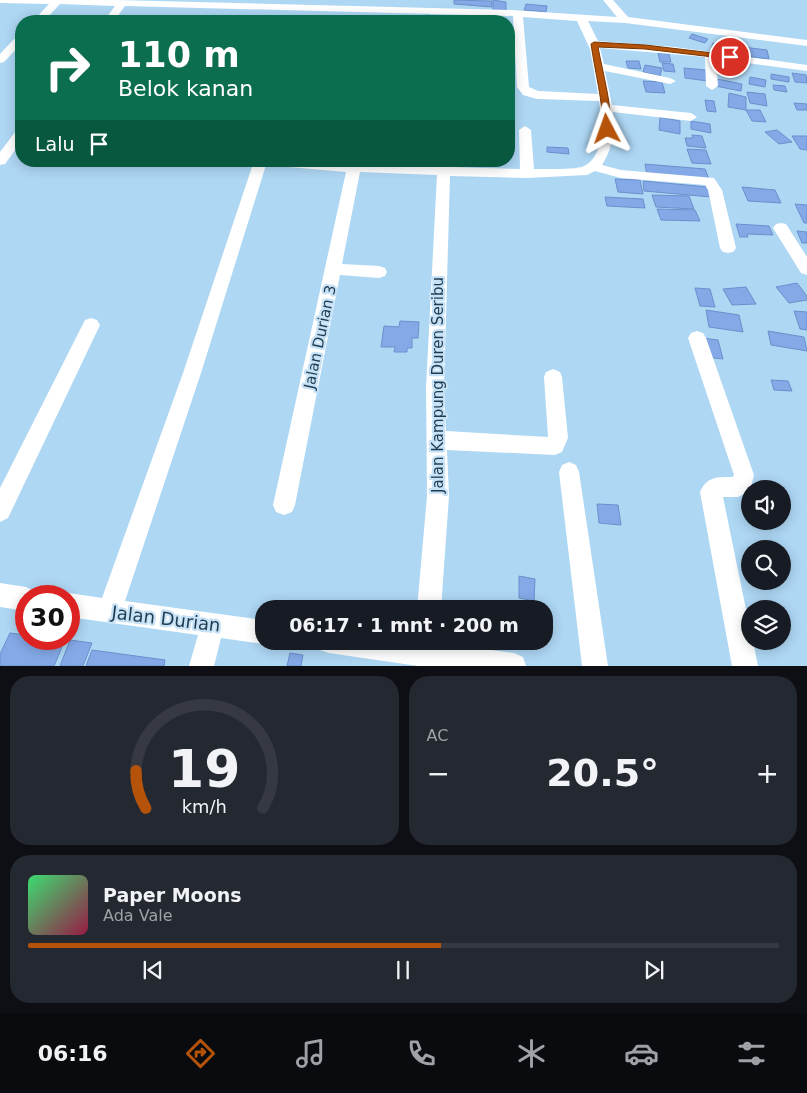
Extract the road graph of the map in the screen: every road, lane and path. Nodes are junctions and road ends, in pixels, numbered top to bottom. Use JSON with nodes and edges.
{"nodes":[{"id":1,"x":0,"y":0,"type":"edge"},
{"id":2,"x":608,"y":0,"type":"edge"},
{"id":3,"x":57,"y":2,"type":"junction"},
{"id":4,"x":135,"y":2,"type":"edge"},
{"id":5,"x":122,"y":4,"type":"junction"},
{"id":6,"x":186,"y":4,"type":"junction"},
{"id":7,"x":317,"y":4,"type":"edge"},
{"id":8,"x":252,"y":7,"type":"edge"},
{"id":9,"x":383,"y":10,"type":"junction"},
{"id":10,"x":512,"y":10,"type":"junction"},
{"id":11,"x":446,"y":11,"type":"edge"},
{"id":12,"x":44,"y":15,"type":"edge"},
{"id":13,"x":114,"y":15,"type":"edge"},
{"id":14,"x":179,"y":15,"type":"edge"},
{"id":15,"x":382,"y":15,"type":"edge"},
{"id":16,"x":513,"y":15,"type":"edge"},
{"id":17,"x":581,"y":18,"type":"junction"},
{"id":18,"x":625,"y":20,"type":"junction"},
{"id":19,"x":515,"y":31,"type":"edge"},
{"id":20,"x":807,"y":43,"type":"edge"},
{"id":21,"x":15,"y":44,"type":"edge"},
{"id":22,"x":594,"y":44,"type":"junction"},
{"id":23,"x":710,"y":54,"type":"junction"},
{"id":24,"x":0,"y":60,"type":"edge"},
{"id":25,"x":598,"y":66,"type":"junction"},
{"id":26,"x":807,"y":68,"type":"edge"},
{"id":27,"x":670,"y":81,"type":"dead end"},
{"id":28,"x":712,"y":86,"type":"dead end"},
{"id":29,"x":605,"y":103,"type":"junction"},
{"id":30,"x":691,"y":117,"type":"dead end"},
{"id":31,"x":525,"y":130,"type":"dead end"},
{"id":32,"x":15,"y":142,"type":"edge"},
{"id":33,"x":0,"y":161,"type":"edge"},
{"id":34,"x":259,"y":167,"type":"edge"},
{"id":35,"x":354,"y":167,"type":"edge"},
{"id":36,"x":444,"y":167,"type":"edge"},
{"id":37,"x":454,"y":167,"type":"edge"},
{"id":38,"x":594,"y":167,"type":"junction"},
{"id":39,"x":528,"y":174,"type":"junction"},
{"id":40,"x":782,"y":228,"type":"dead end"},
{"id":41,"x":728,"y":248,"type":"dead end"},
{"id":42,"x":334,"y":269,"type":"junction"},
{"id":43,"x":807,"y":269,"type":"edge"},
{"id":44,"x":379,"y":272,"type":"dead end"},
{"id":45,"x":91,"y":325,"type":"dead end"},
{"id":46,"x":697,"y":338,"type":"dead end"},
{"id":47,"x":553,"y":378,"type":"dead end"},
{"id":48,"x":436,"y":440,"type":"junction"},
{"id":49,"x":569,"y":472,"type":"dead end"},
{"id":50,"x":284,"y":505,"type":"dead end"},
{"id":51,"x":0,"y":511,"type":"edge"},
{"id":52,"x":0,"y":595,"type":"edge"},
{"id":53,"x":15,"y":597,"type":"edge"},
{"id":54,"x":430,"y":600,"type":"edge"},
{"id":55,"x":80,"y":607,"type":"edge"},
{"id":56,"x":109,"y":612,"type":"junction"},
{"id":57,"x":213,"y":624,"type":"junction"},
{"id":58,"x":255,"y":631,"type":"edge"},
{"id":59,"x":401,"y":650,"type":"edge"},
{"id":60,"x":425,"y":653,"type":"edge"},
{"id":61,"x":201,"y":666,"type":"edge"},
{"id":62,"x":514,"y":666,"type":"edge"},
{"id":63,"x":595,"y":666,"type":"edge"},
{"id":64,"x":745,"y":666,"type":"edge"}],
"edges":[{"from":1,"to":3,"type":"street"},
{"from":2,"to":18,"type":"street"},
{"from":3,"to":5,"type":"street"},
{"from":3,"to":12,"type":"street"},
{"from":4,"to":5,"type":"street"},
{"from":4,"to":6,"type":"street"},
{"from":5,"to":13,"type":"street"},
{"from":6,"to":8,"type":"street"},
{"from":6,"to":14,"type":"street"},
{"from":7,"to":8,"type":"street"},
{"from":7,"to":9,"type":"street"},
{"from":9,"to":11,"type":"street"},
{"from":9,"to":15,"type":"street"},
{"from":10,"to":11,"type":"street"},
{"from":10,"to":16,"type":"street"},
{"from":10,"to":17,"type":"street"},
{"from":17,"to":18,"type":"street"},
{"from":17,"to":22,"type":"street"},
{"from":18,"to":20,"type":"street"},
{"from":19,"to":29,"type":"street"},
{"from":21,"to":24,"type":"street"},
{"from":22,"to":23,"type":"street"},
{"from":22,"to":25,"type":"street"},
{"from":23,"to":26,"type":"street"},
{"from":23,"to":28,"type":"street"},
{"from":25,"to":27,"type":"street"},
{"from":25,"to":29,"type":"street"},
{"from":29,"to":30,"type":"street"},
{"from":29,"to":38,"type":"street"},
{"from":31,"to":39,"type":"street"},
{"from":32,"to":33,"type":"street"},
{"from":34,"to":56,"type":"street"},
{"from":35,"to":42,"type":"street","name":"Jalan Durian 3"},
{"from":36,"to":48,"type":"street","name":"Jalan Kampung Duren Seribu"},
{"from":37,"to":39,"type":"street"},
{"from":38,"to":39,"type":"street"},
{"from":38,"to":41,"type":"street"},
{"from":40,"to":43,"type":"street"},
{"from":42,"to":44,"type":"street"},
{"from":42,"to":50,"type":"street","name":"Jalan Durian 3"},
{"from":45,"to":51,"type":"street"},
{"from":46,"to":64,"type":"street"},
{"from":47,"to":48,"type":"street"},
{"from":48,"to":54,"type":"street","name":"Jalan Kampung Duren Seribu"},
{"from":49,"to":63,"type":"street"},
{"from":52,"to":53,"type":"street"},
{"from":55,"to":56,"type":"street","name":"Jalan Durian"},
{"from":56,"to":57,"type":"street","name":"Jalan Durian"},
{"from":57,"to":58,"type":"street","name":"Jalan Durian"},
{"from":57,"to":61,"type":"street"},
{"from":59,"to":60,"type":"street"},
{"from":60,"to":62,"type":"street"}]}
